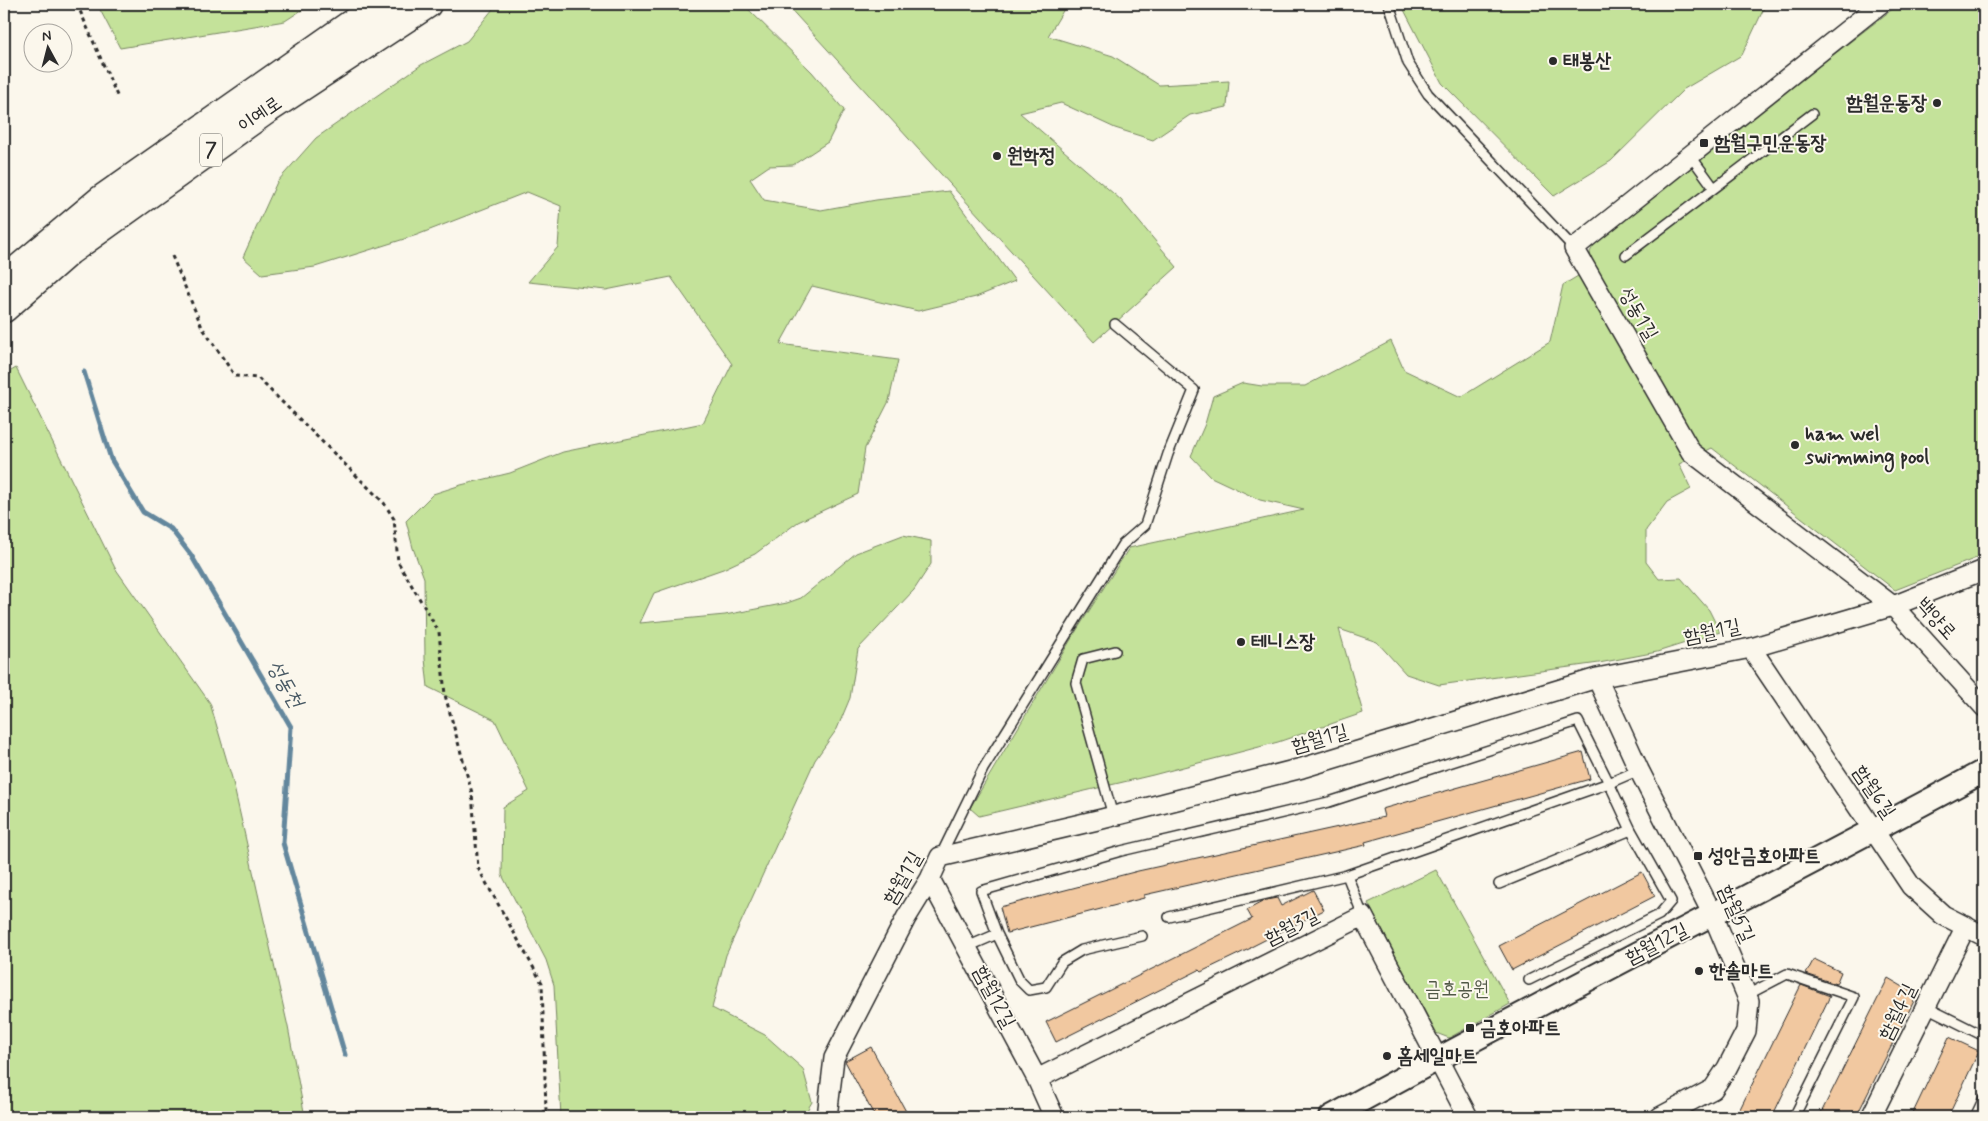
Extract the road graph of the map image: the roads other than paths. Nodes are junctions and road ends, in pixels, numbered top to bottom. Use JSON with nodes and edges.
{"nodes":[{"id":1,"x":380,"y":4,"type":"edge"},
{"id":2,"x":427,"y":4,"type":"edge"},
{"id":3,"x":1389,"y":4,"type":"edge"},
{"id":4,"x":1880,"y":4,"type":"edge"},
{"id":5,"x":1812,"y":114,"type":"dead end"},
{"id":6,"x":1690,"y":155,"type":"junction"},
{"id":7,"x":1714,"y":188,"type":"junction"},
{"id":8,"x":1574,"y":248,"type":"junction"},
{"id":9,"x":1626,"y":255,"type":"dead end"},
{"id":10,"x":4,"y":281,"type":"edge"},
{"id":11,"x":4,"y":308,"type":"edge"},
{"id":12,"x":1115,"y":324,"type":"dead end"},
{"id":13,"x":1984,"y":570,"type":"edge"},
{"id":14,"x":1894,"y":606,"type":"junction"},
{"id":15,"x":1751,"y":648,"type":"junction"},
{"id":16,"x":1115,"y":651,"type":"dead end"},
{"id":17,"x":1597,"y":678,"type":"junction"},
{"id":18,"x":1984,"y":707,"type":"edge"},
{"id":19,"x":1639,"y":770,"type":"junction"},
{"id":20,"x":1984,"y":771,"type":"edge"},
{"id":21,"x":1609,"y":784,"type":"junction"},
{"id":22,"x":1113,"y":816,"type":"junction"},
{"id":23,"x":1631,"y":830,"type":"junction"},
{"id":24,"x":1873,"y":831,"type":"junction"},
{"id":25,"x":940,"y":857,"type":"junction"},
{"id":26,"x":1347,"y":875,"type":"junction"},
{"id":27,"x":930,"y":879,"type":"junction"},
{"id":28,"x":1499,"y":884,"type":"dead end"},
{"id":29,"x":1363,"y":916,"type":"junction"},
{"id":30,"x":1713,"y":916,"type":"junction"},
{"id":31,"x":1170,"y":917,"type":"dead end"},
{"id":32,"x":1966,"y":926,"type":"junction"},
{"id":33,"x":997,"y":934,"type":"junction"},
{"id":34,"x":1142,"y":936,"type":"dead end"},
{"id":35,"x":1984,"y":936,"type":"edge"},
{"id":36,"x":967,"y":947,"type":"junction"},
{"id":37,"x":1529,"y":980,"type":"dead end"},
{"id":38,"x":1747,"y":995,"type":"junction"},
{"id":39,"x":1926,"y":1007,"type":"junction"},
{"id":40,"x":1984,"y":1036,"type":"edge"},
{"id":41,"x":1436,"y":1059,"type":"junction"},
{"id":42,"x":1038,"y":1080,"type":"junction"},
{"id":43,"x":1984,"y":1098,"type":"edge"},
{"id":44,"x":1665,"y":1116,"type":"edge"},
{"id":45,"x":827,"y":1117,"type":"edge"},
{"id":46,"x":1054,"y":1117,"type":"edge"},
{"id":47,"x":1331,"y":1117,"type":"edge"},
{"id":48,"x":1468,"y":1117,"type":"edge"},
{"id":49,"x":1794,"y":1117,"type":"edge"},
{"id":50,"x":1871,"y":1117,"type":"edge"},
{"id":51,"x":1975,"y":1117,"type":"edge"}],
"edges":[{"from":1,"to":10,"type":"highway","name":"이예로","number":"7"},
{"from":2,"to":11,"type":"highway","name":"이예로","number":"7"},
{"from":3,"to":8,"type":"lane","name":"성동1길"},
{"from":4,"to":6,"type":"street"},
{"from":5,"to":7,"type":"lane"},
{"from":6,"to":7,"type":"lane"},
{"from":6,"to":8,"type":"street"},
{"from":7,"to":9,"type":"lane"},
{"from":8,"to":14,"type":"street","name":"성동1길"},
{"from":12,"to":25,"type":"lane"},
{"from":13,"to":14,"type":"street","name":"함월1길"},
{"from":14,"to":15,"type":"street","name":"함월1길"},
{"from":14,"to":18,"type":"street","name":"백양로"},
{"from":15,"to":17,"type":"street","name":"함월1길"},
{"from":15,"to":24,"type":"street","name":"함월6길"},
{"from":16,"to":22,"type":"lane"},
{"from":17,"to":19,"type":"street","name":"함월5길"},
{"from":17,"to":22,"type":"street","name":"함월1길"},
{"from":19,"to":21,"type":"lane"},
{"from":19,"to":30,"type":"street","name":"함월5길"},
{"from":20,"to":24,"type":"street","name":"함월12길"},
{"from":21,"to":23,"type":"lane"},
{"from":21,"to":26,"type":"lane"},
{"from":21,"to":33,"type":"lane"},
{"from":22,"to":25,"type":"street","name":"함월1길"},
{"from":23,"to":28,"type":"lane"},
{"from":23,"to":37,"type":"lane"},
{"from":24,"to":30,"type":"street","name":"함월12길"},
{"from":24,"to":32,"type":"street","name":"함월6길"},
{"from":25,"to":27,"type":"street","name":"함월1길"},
{"from":26,"to":29,"type":"lane"},
{"from":26,"to":31,"type":"lane"},
{"from":27,"to":36,"type":"street","name":"함월12길"},
{"from":27,"to":45,"type":"street","name":"함월1길"},
{"from":29,"to":41,"type":"street"},
{"from":29,"to":42,"type":"street","name":"함월3길"},
{"from":30,"to":38,"type":"street","name":"함월5길"},
{"from":30,"to":41,"type":"street","name":"함월12길"},
{"from":32,"to":35,"type":"street","name":"함월6길"},
{"from":32,"to":39,"type":"street","name":"함월4길"},
{"from":33,"to":34,"type":"lane"},
{"from":33,"to":36,"type":"lane"},
{"from":36,"to":42,"type":"street","name":"함월12길"},
{"from":38,"to":44,"type":"street","name":"함월5길"},
{"from":38,"to":49,"type":"lane"},
{"from":39,"to":40,"type":"lane"},
{"from":39,"to":50,"type":"street","name":"함월4길"},
{"from":41,"to":47,"type":"street","name":"함월12길"},
{"from":41,"to":48,"type":"street"},
{"from":42,"to":46,"type":"street","name":"함월12길"},
{"from":43,"to":51,"type":"lane"}]}
